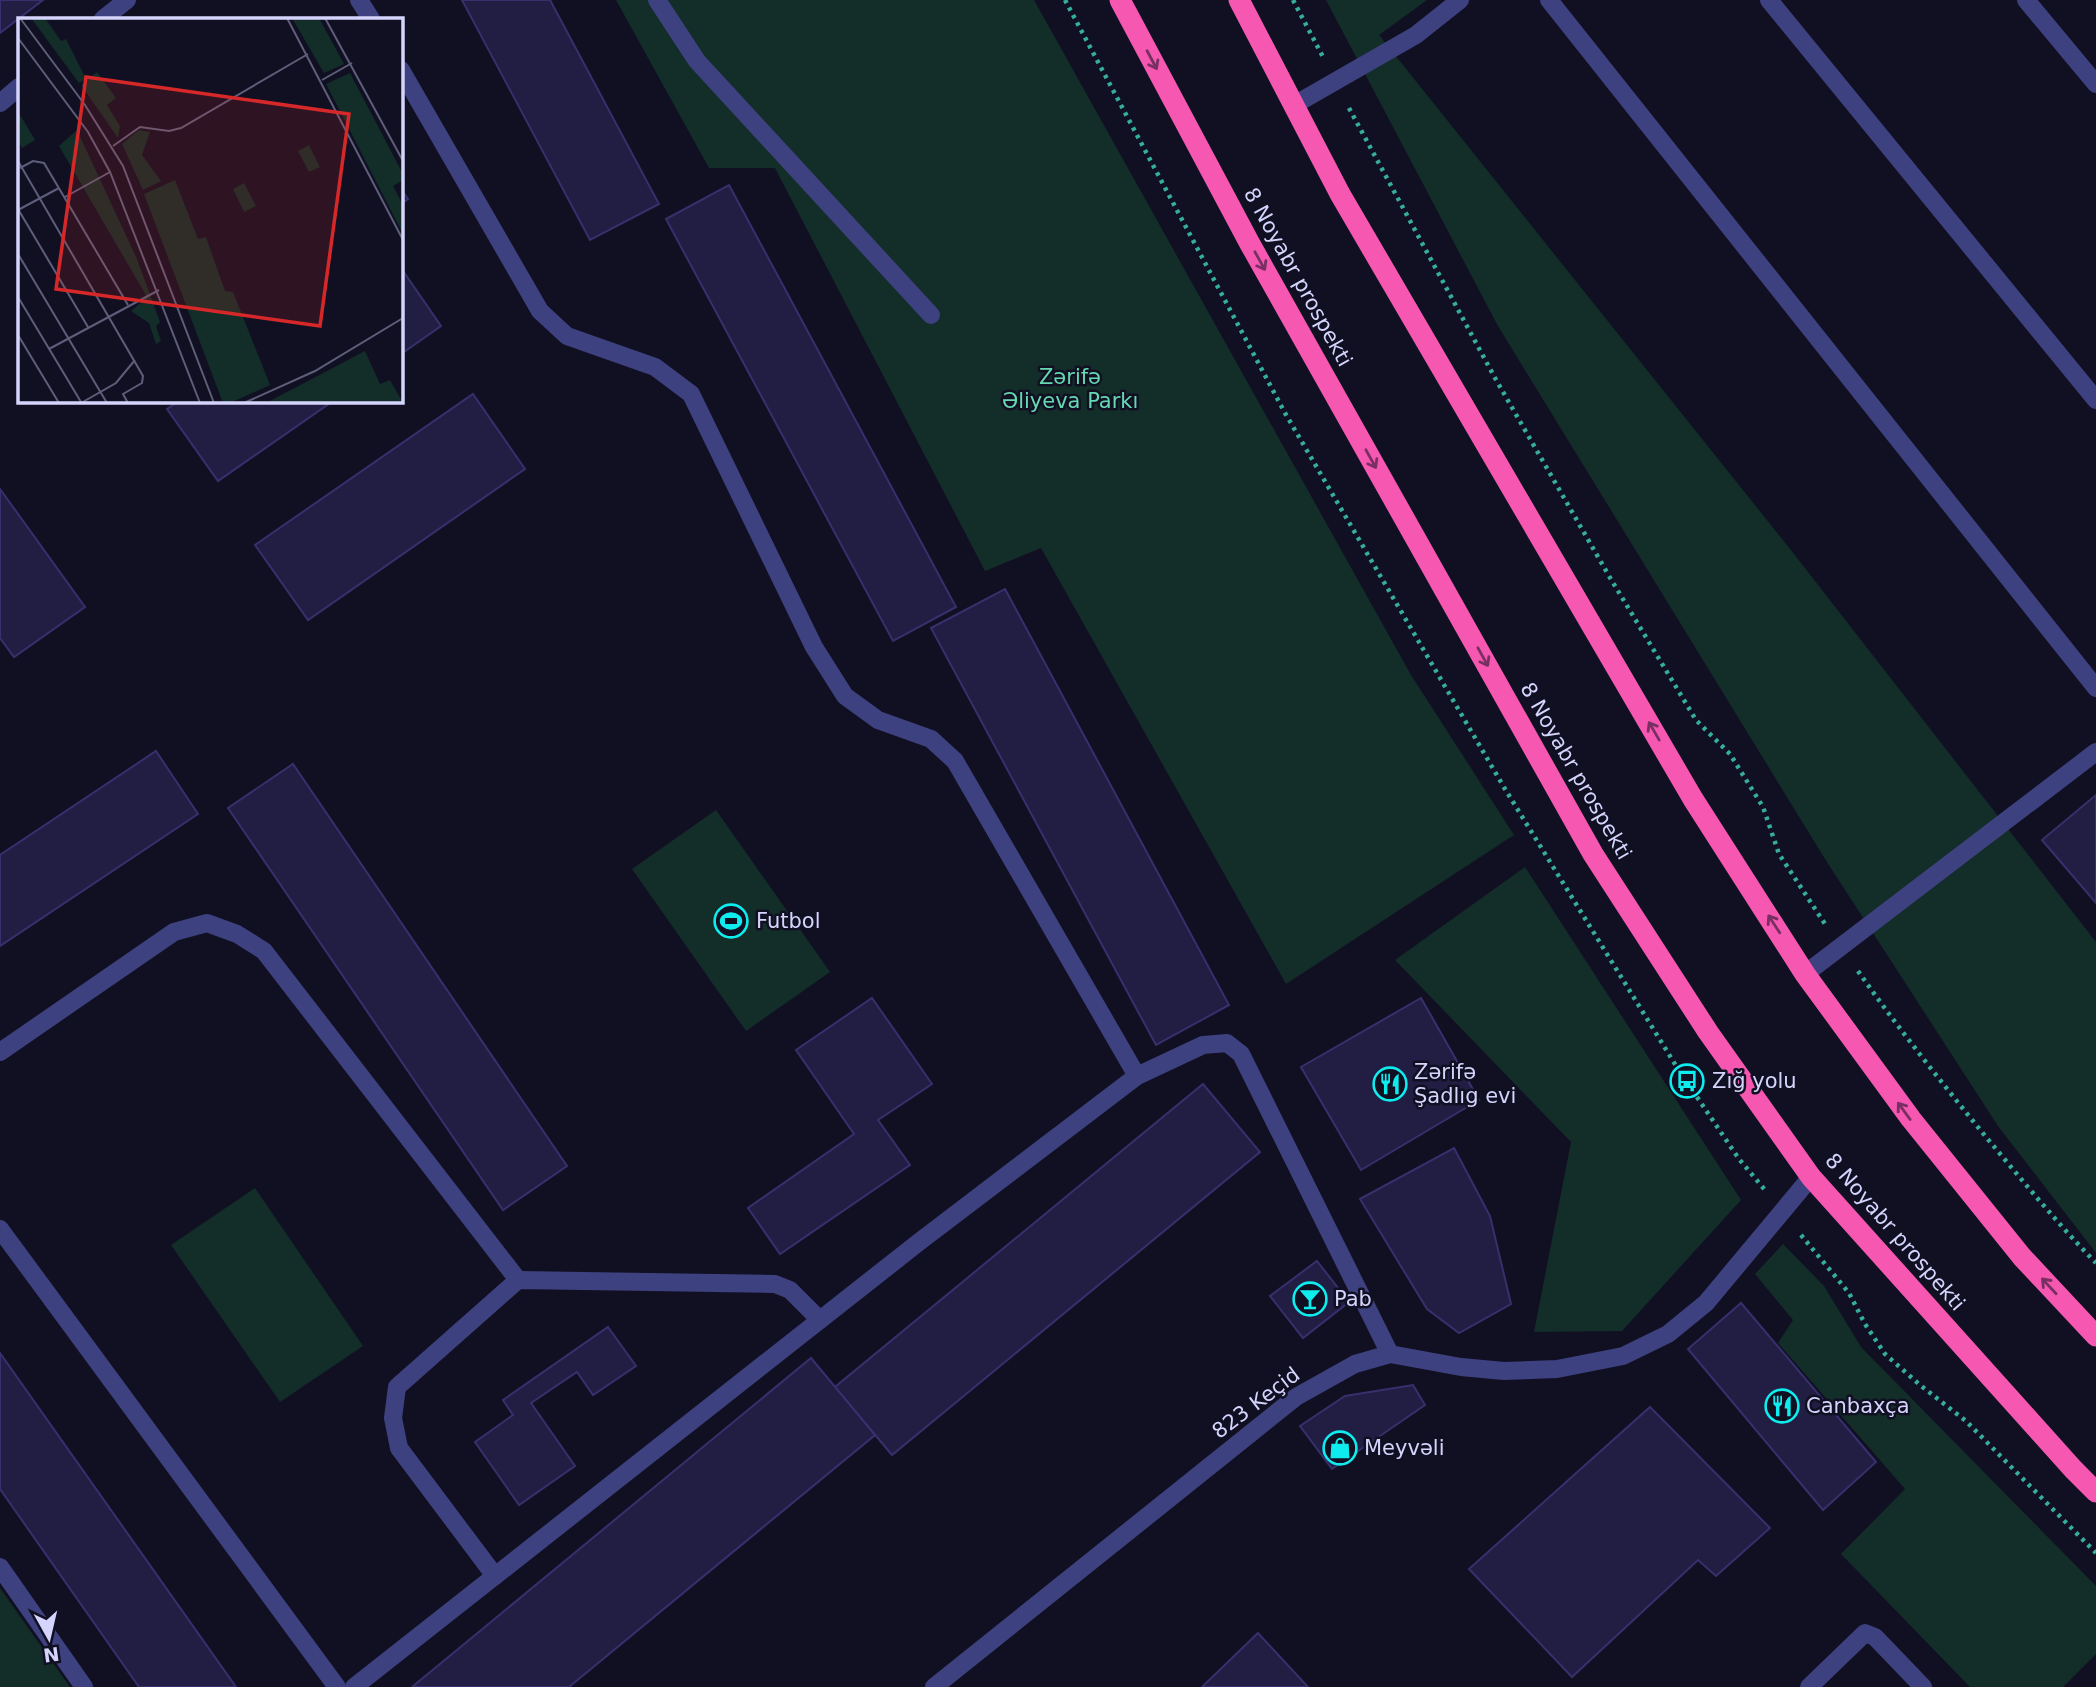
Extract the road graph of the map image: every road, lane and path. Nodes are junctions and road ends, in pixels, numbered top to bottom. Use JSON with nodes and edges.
{"nodes":[{"id":1,"x":127,"y":0,"type":"edge"},
{"id":2,"x":359,"y":0,"type":"edge"},
{"id":3,"x":657,"y":0,"type":"edge"},
{"id":4,"x":1065,"y":0,"type":"edge"},
{"id":5,"x":1121,"y":0,"type":"edge"},
{"id":6,"x":1239,"y":0,"type":"edge"},
{"id":7,"x":1293,"y":0,"type":"edge"},
{"id":8,"x":1460,"y":0,"type":"edge"},
{"id":9,"x":1549,"y":0,"type":"edge"},
{"id":10,"x":1769,"y":0,"type":"edge"},
{"id":11,"x":2026,"y":0,"type":"edge"},
{"id":12,"x":104,"y":18,"type":"edge"},
{"id":13,"x":370,"y":18,"type":"edge"},
{"id":14,"x":1335,"y":81,"type":"junction"},
{"id":15,"x":404,"y":82,"type":"edge"},
{"id":16,"x":2096,"y":84,"type":"edge"},
{"id":17,"x":18,"y":88,"type":"edge"},
{"id":18,"x":0,"y":103,"type":"edge"},
{"id":19,"x":1294,"y":105,"type":"junction"},
{"id":20,"x":931,"y":315,"type":"dead end"},
{"id":21,"x":2096,"y":400,"type":"edge"},
{"id":22,"x":2096,"y":688,"type":"edge"},
{"id":23,"x":2096,"y":752,"type":"edge"},
{"id":24,"x":1841,"y":946,"type":"junction"},
{"id":25,"x":1805,"y":974,"type":"junction"},
{"id":26,"x":0,"y":1052,"type":"edge"},
{"id":27,"x":1137,"y":1076,"type":"junction"},
{"id":28,"x":1739,"y":1158,"type":"dead end"},
{"id":29,"x":1811,"y":1177,"type":"junction"},
{"id":30,"x":0,"y":1230,"type":"edge"},
{"id":31,"x":1807,"y":1242,"type":"dead end"},
{"id":32,"x":2096,"y":1263,"type":"edge"},
{"id":33,"x":518,"y":1280,"type":"junction"},
{"id":34,"x":820,"y":1320,"type":"junction"},
{"id":35,"x":2096,"y":1336,"type":"edge"},
{"id":36,"x":1390,"y":1354,"type":"junction"},
{"id":37,"x":2096,"y":1492,"type":"edge"},
{"id":38,"x":2096,"y":1553,"type":"edge"},
{"id":39,"x":0,"y":1567,"type":"edge"},
{"id":40,"x":495,"y":1576,"type":"junction"},
{"id":41,"x":84,"y":1687,"type":"edge"},
{"id":42,"x":337,"y":1687,"type":"edge"},
{"id":43,"x":354,"y":1687,"type":"edge"},
{"id":44,"x":934,"y":1687,"type":"edge"},
{"id":45,"x":1809,"y":1687,"type":"edge"},
{"id":46,"x":1923,"y":1687,"type":"edge"}],
"edges":[{"from":1,"to":12,"type":"street"},
{"from":2,"to":13,"type":"street"},
{"from":3,"to":20,"type":"street"},
{"from":4,"to":28,"type":"path"},
{"from":5,"to":29,"type":"highway","name":"8 Noyabr prospekti","one_way":true},
{"from":6,"to":19,"type":"highway"},
{"from":7,"to":14,"type":"path"},
{"from":8,"to":14,"type":"street"},
{"from":9,"to":22,"type":"street"},
{"from":10,"to":21,"type":"street"},
{"from":11,"to":16,"type":"street"},
{"from":14,"to":19,"type":"street"},
{"from":14,"to":24,"type":"path"},
{"from":15,"to":27,"type":"street"},
{"from":17,"to":18,"type":"street"},
{"from":25,"to":19,"type":"highway","one_way":true},
{"from":23,"to":24,"type":"street"},
{"from":24,"to":25,"type":"street"},
{"from":24,"to":32,"type":"path"},
{"from":35,"to":25,"type":"highway","one_way":true},
{"from":26,"to":33,"type":"street"},
{"from":27,"to":34,"type":"street"},
{"from":27,"to":36,"type":"street"},
{"from":29,"to":36,"type":"street","name":"823 Keçid"},
{"from":29,"to":37,"type":"highway","name":"8 Noyabr prospekti"},
{"from":30,"to":42,"type":"street"},
{"from":31,"to":38,"type":"path"},
{"from":33,"to":34,"type":"street"},
{"from":33,"to":40,"type":"street"},
{"from":34,"to":40,"type":"street"},
{"from":36,"to":44,"type":"street","name":"823 Keçid"},
{"from":39,"to":41,"type":"street"},
{"from":40,"to":43,"type":"street"},
{"from":45,"to":46,"type":"street"}]}
